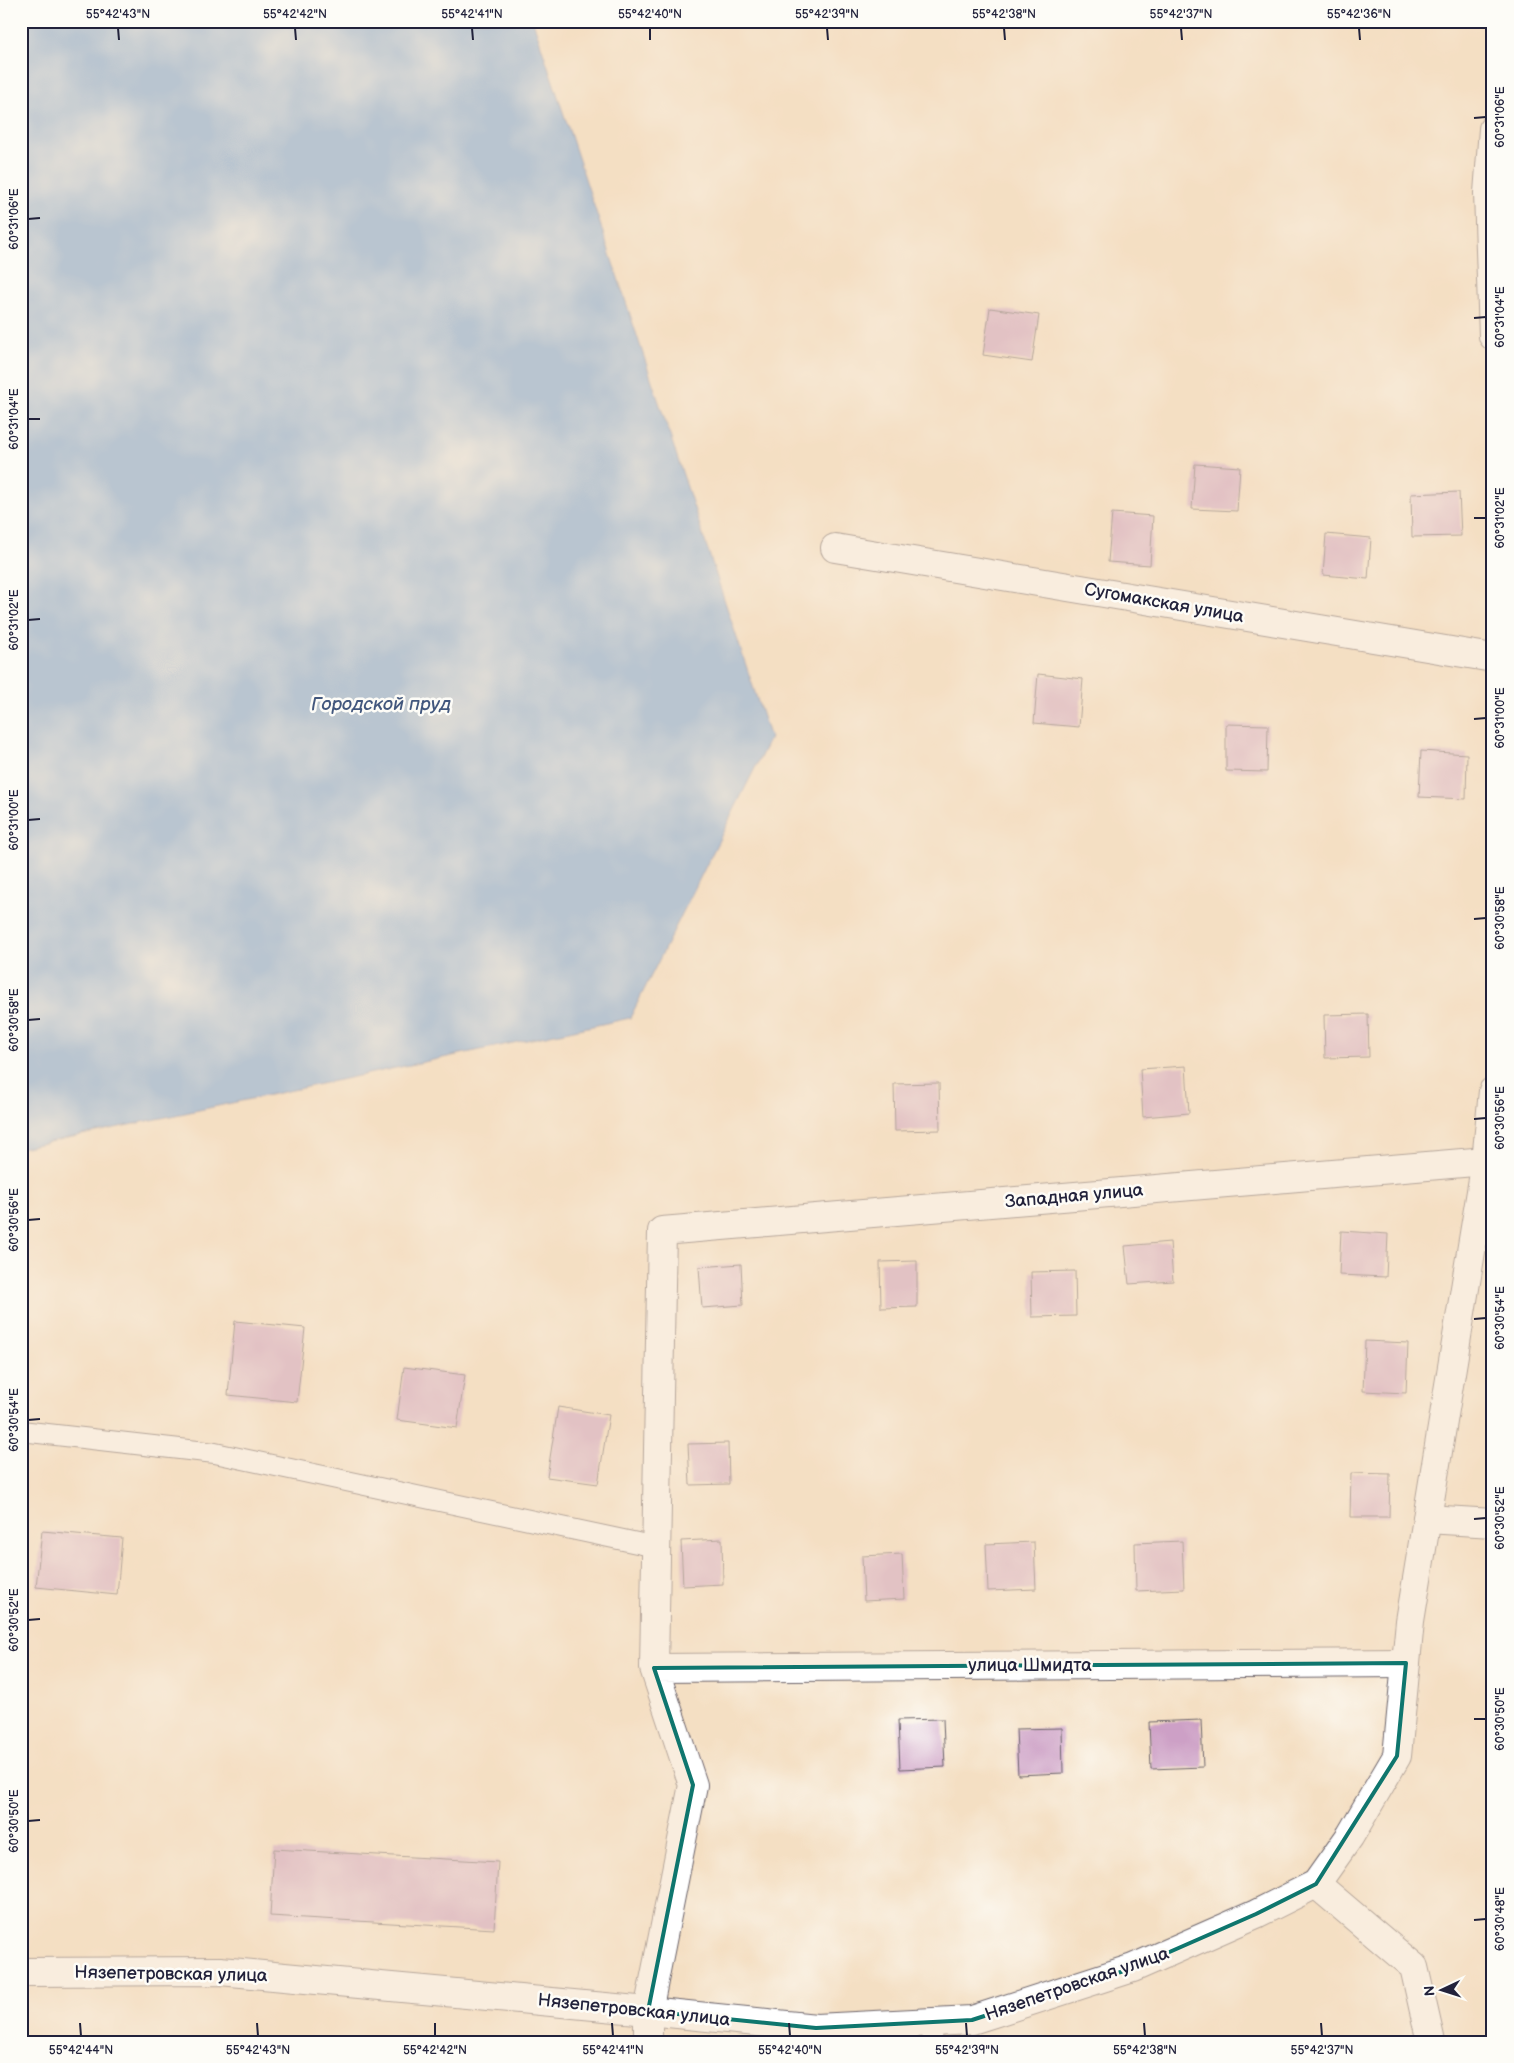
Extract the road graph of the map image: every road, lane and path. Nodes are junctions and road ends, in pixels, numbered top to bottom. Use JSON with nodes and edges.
{"nodes":[{"id":1,"x":1493,"y":129,"type":"edge"},
{"id":2,"x":1490,"y":193,"type":"edge"},
{"id":3,"x":1493,"y":336,"type":"edge"},
{"id":4,"x":835,"y":548,"type":"dead end"},
{"id":5,"x":1493,"y":658,"type":"edge"},
{"id":6,"x":1492,"y":1100,"type":"edge"},
{"id":7,"x":1486,"y":1161,"type":"junction"},
{"id":8,"x":21,"y":1431,"type":"edge"},
{"id":9,"x":1427,"y":1520,"type":"junction"},
{"id":10,"x":1493,"y":1523,"type":"edge"},
{"id":11,"x":656,"y":1547,"type":"junction"},
{"id":12,"x":1406,"y":1663,"type":"junction"},
{"id":13,"x":654,"y":1668,"type":"junction"},
{"id":14,"x":1316,"y":1884,"type":"junction"},
{"id":15,"x":21,"y":1972,"type":"edge"},
{"id":16,"x":648,"y":2011,"type":"junction"},
{"id":17,"x":932,"y":2032,"type":"edge"},
{"id":18,"x":648,"y":2042,"type":"edge"},
{"id":19,"x":1431,"y":2042,"type":"edge"}],
"edges":[{"from":1,"to":2,"type":"street"},
{"from":2,"to":3,"type":"street"},
{"from":4,"to":5,"type":"street","name":"Сугомакская улица"},
{"from":6,"to":7,"type":"street"},
{"from":7,"to":9,"type":"street"},
{"from":7,"to":11,"type":"street","name":"Западная улица"},
{"from":8,"to":11,"type":"lane"},
{"from":9,"to":10,"type":"street"},
{"from":9,"to":12,"type":"street"},
{"from":11,"to":13,"type":"street"},
{"from":12,"to":13,"type":"street","name":"улица Шмидта"},
{"from":12,"to":14,"type":"street"},
{"from":13,"to":16,"type":"street"},
{"from":14,"to":17,"type":"street","name":"Нязепетровская улица"},
{"from":14,"to":19,"type":"street"},
{"from":15,"to":16,"type":"street","name":"Нязепетровская улица"},
{"from":16,"to":17,"type":"street","name":"Нязепетровская улица"},
{"from":16,"to":18,"type":"street"}]}
